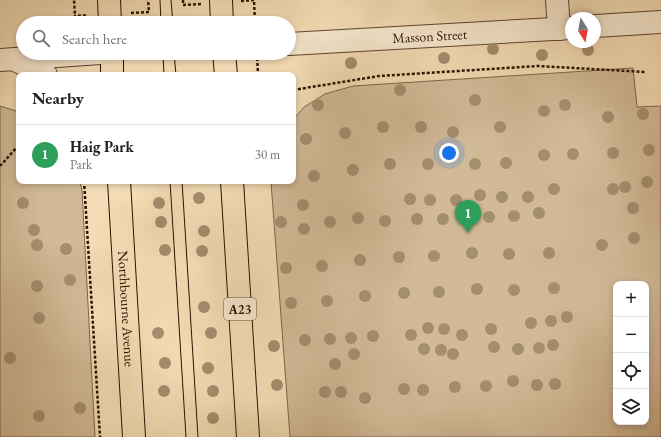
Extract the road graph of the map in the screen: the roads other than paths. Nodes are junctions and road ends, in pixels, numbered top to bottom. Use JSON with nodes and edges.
{"nodes":[{"id":1,"x":109,"y":0,"type":"edge"},
{"id":2,"x":221,"y":0,"type":"edge"},
{"id":3,"x":557,"y":0,"type":"edge"},
{"id":4,"x":110,"y":16,"type":"edge"},
{"id":5,"x":222,"y":16,"type":"edge"},
{"id":6,"x":661,"y":22,"type":"edge"},
{"id":7,"x":601,"y":26,"type":"edge"},
{"id":8,"x":565,"y":28,"type":"edge"},
{"id":9,"x":296,"y":44,"type":"edge"},
{"id":10,"x":7,"y":60,"type":"edge"},
{"id":11,"x":112,"y":60,"type":"edge"},
{"id":12,"x":225,"y":60,"type":"edge"},
{"id":13,"x":38,"y":72,"type":"edge"},
{"id":14,"x":112,"y":72,"type":"edge"},
{"id":15,"x":226,"y":72,"type":"edge"},
{"id":16,"x":119,"y":184,"type":"edge"},
{"id":17,"x":232,"y":184,"type":"edge"},
{"id":18,"x":134,"y":437,"type":"edge"},
{"id":19,"x":248,"y":437,"type":"edge"}],
"edges":[{"from":1,"to":4,"type":"highway"},
{"from":2,"to":5,"type":"highway"},
{"from":3,"to":8,"type":"street"},
{"from":6,"to":7,"type":"street"},
{"from":8,"to":9,"type":"street","name":"Masson Street"},
{"from":10,"to":13,"type":"street"},
{"from":11,"to":14,"type":"highway"},
{"from":12,"to":15,"type":"highway"},
{"from":16,"to":18,"type":"highway","name":"Northbourne Avenue"},
{"from":17,"to":19,"type":"highway","number":"A23"}]}
